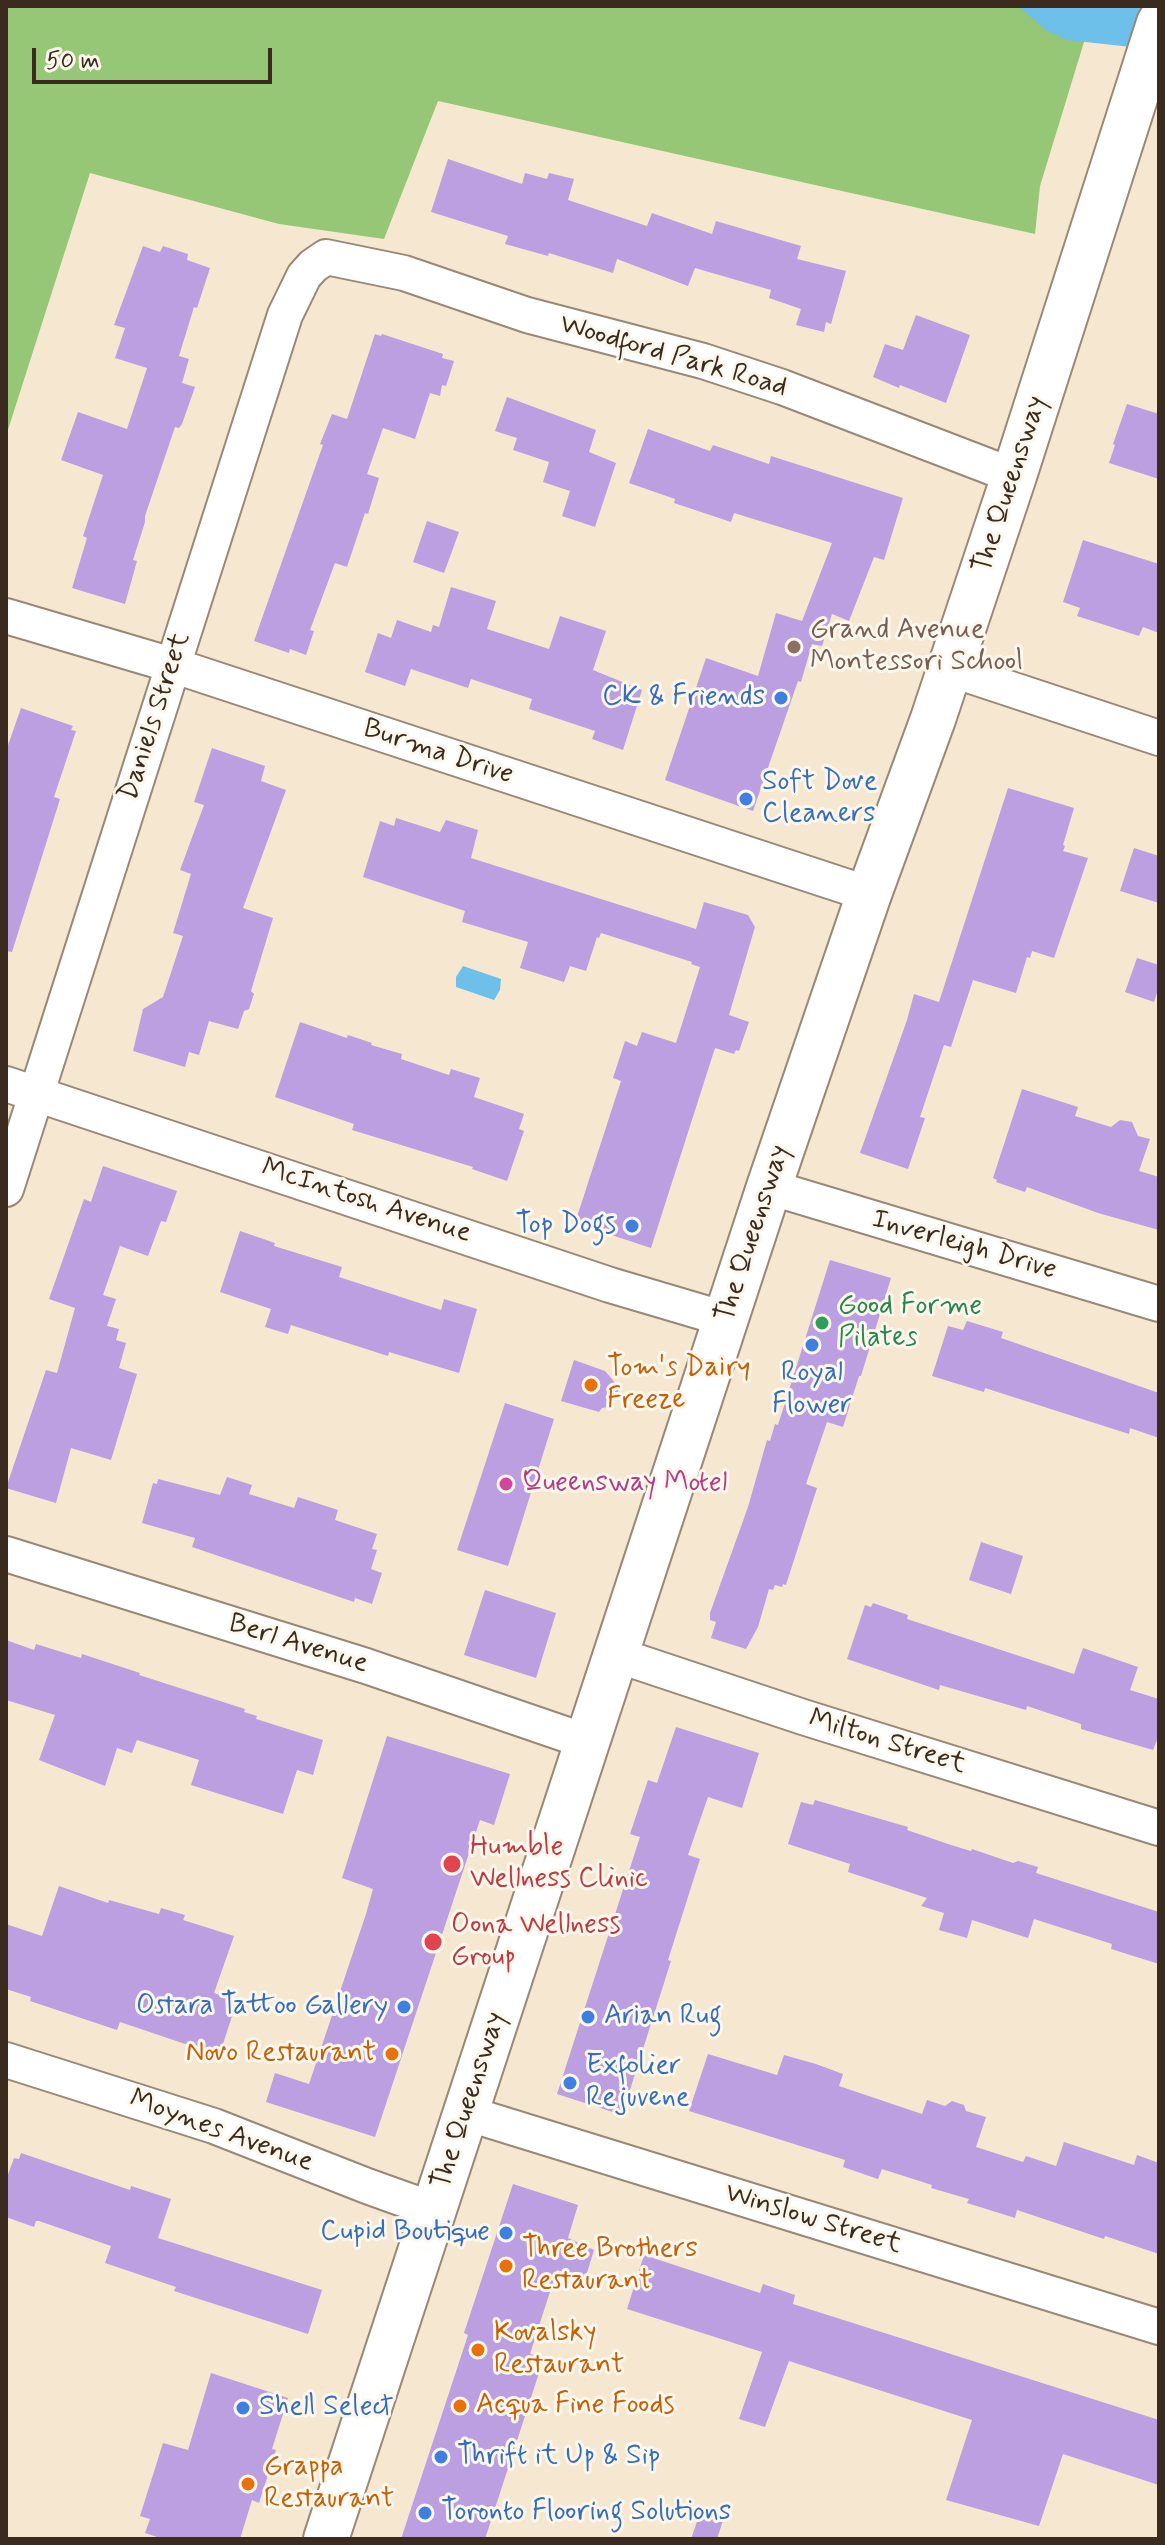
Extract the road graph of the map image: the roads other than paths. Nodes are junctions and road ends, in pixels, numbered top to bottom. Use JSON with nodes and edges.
{"nodes":[{"id":1,"x":1159,"y":23,"type":"edge"},
{"id":2,"x":326,"y":257,"type":"joint"},
{"id":3,"x":1014,"y":476,"type":"junction"},
{"id":4,"x":6,"y":616,"type":"edge"},
{"id":5,"x":172,"y":665,"type":"junction"},
{"id":6,"x":950,"y":669,"type":"junction"},
{"id":7,"x":1159,"y":738,"type":"edge"},
{"id":8,"x":869,"y":894,"type":"junction"},
{"id":9,"x":22,"y":1089,"type":"edge"},
{"id":10,"x":769,"y":1187,"type":"junction"},
{"id":11,"x":6,"y":1189,"type":"edge"},
{"id":12,"x":1159,"y":1304,"type":"edge"},
{"id":13,"x":725,"y":1319,"type":"junction"},
{"id":14,"x":6,"y":1554,"type":"edge"},
{"id":15,"x":617,"y":1655,"type":"junction"},
{"id":16,"x":588,"y":1742,"type":"junction"},
{"id":17,"x":1159,"y":1828,"type":"edge"},
{"id":18,"x":6,"y":2060,"type":"edge"},
{"id":19,"x":466,"y":2113,"type":"junction"},
{"id":20,"x":434,"y":2210,"type":"junction"},
{"id":21,"x":1159,"y":2327,"type":"edge"},
{"id":22,"x":326,"y":2539,"type":"edge"}],
"edges":[{"from":1,"to":3,"type":"main road","name":"The Queensway"},
{"from":2,"to":3,"type":"street","name":"Woodford Park Road"},
{"from":2,"to":5,"type":"street","name":"Daniels Street"},
{"from":3,"to":6,"type":"main road","name":"The Queensway"},
{"from":4,"to":5,"type":"street","name":"Burma Drive"},
{"from":5,"to":8,"type":"street","name":"Burma Drive"},
{"from":5,"to":9,"type":"street","name":"Daniels Street"},
{"from":6,"to":7,"type":"street"},
{"from":6,"to":8,"type":"main road","name":"The Queensway"},
{"from":8,"to":10,"type":"main road","name":"The Queensway"},
{"from":9,"to":11,"type":"street","name":"Daniels Street"},
{"from":9,"to":13,"type":"street","name":"McIntosh Avenue"},
{"from":10,"to":12,"type":"street","name":"Inverleigh Drive"},
{"from":10,"to":13,"type":"main road","name":"The Queensway"},
{"from":13,"to":15,"type":"main road","name":"The Queensway"},
{"from":14,"to":16,"type":"street","name":"Berl Avenue"},
{"from":15,"to":16,"type":"main road","name":"The Queensway"},
{"from":15,"to":17,"type":"street","name":"Milton Street"},
{"from":16,"to":19,"type":"main road","name":"The Queensway"},
{"from":18,"to":20,"type":"street","name":"Moynes Avenue"},
{"from":19,"to":20,"type":"main road","name":"The Queensway"},
{"from":19,"to":21,"type":"street","name":"Winslow Street"},
{"from":20,"to":22,"type":"main road","name":"The Queensway"}]}
